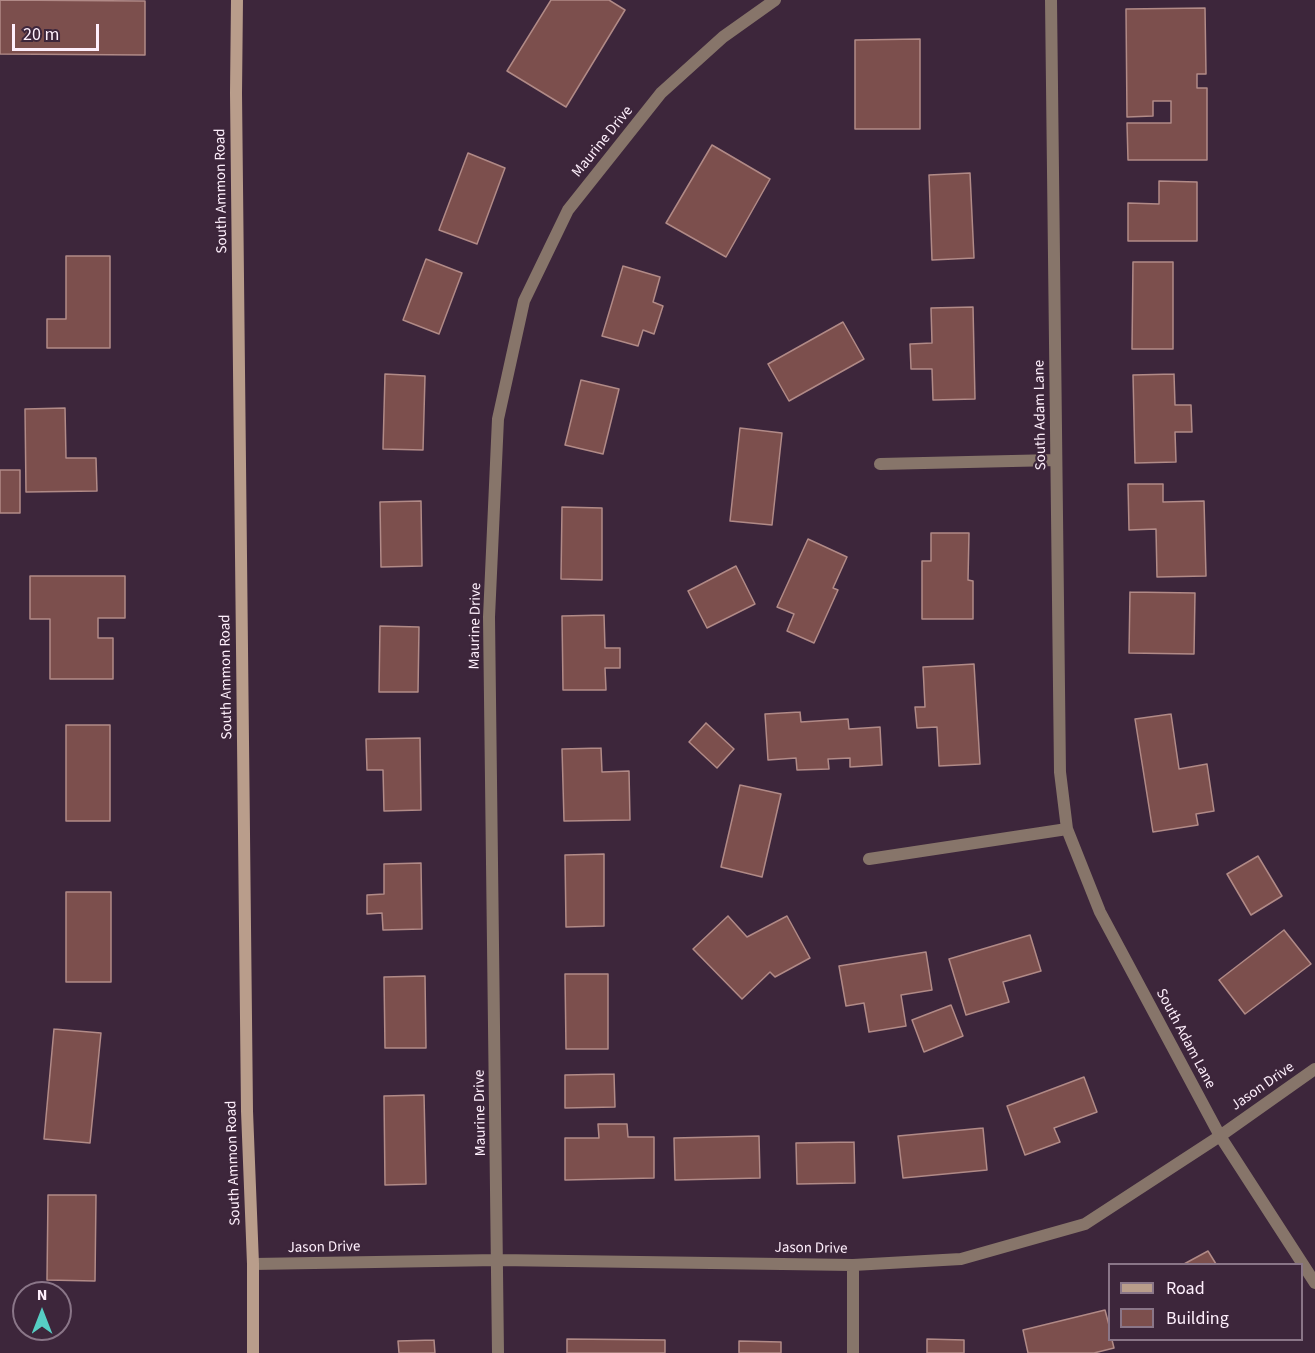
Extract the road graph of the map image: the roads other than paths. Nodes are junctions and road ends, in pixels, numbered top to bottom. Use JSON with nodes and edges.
{"nodes":[{"id":1,"x":237,"y":0,"type":"edge"},
{"id":2,"x":775,"y":0,"type":"edge"},
{"id":3,"x":1051,"y":0,"type":"edge"},
{"id":4,"x":1056,"y":460,"type":"junction"},
{"id":5,"x":880,"y":464,"type":"dead end"},
{"id":6,"x":1067,"y":829,"type":"junction"},
{"id":7,"x":869,"y":859,"type":"dead end"},
{"id":8,"x":1315,"y":1069,"type":"edge"},
{"id":9,"x":1220,"y":1136,"type":"junction"},
{"id":10,"x":498,"y":1260,"type":"junction"},
{"id":11,"x":1302,"y":1263,"type":"edge"},
{"id":12,"x":253,"y":1264,"type":"junction"},
{"id":13,"x":1303,"y":1264,"type":"edge"},
{"id":14,"x":852,"y":1265,"type":"junction"},
{"id":15,"x":1315,"y":1283,"type":"edge"},
{"id":16,"x":253,"y":1353,"type":"edge"},
{"id":17,"x":498,"y":1353,"type":"edge"},
{"id":18,"x":853,"y":1353,"type":"edge"}],
"edges":[{"from":1,"to":12,"type":"main road","name":"South Ammon Road"},
{"from":2,"to":10,"type":"street","name":"Maurine Drive"},
{"from":3,"to":4,"type":"street","name":"South Adam Lane"},
{"from":4,"to":5,"type":"street"},
{"from":4,"to":6,"type":"street","name":"South Adam Lane"},
{"from":6,"to":7,"type":"street"},
{"from":6,"to":9,"type":"street","name":"South Adam Lane"},
{"from":8,"to":9,"type":"street","name":"Jason Drive"},
{"from":9,"to":11,"type":"street","name":"South Adam Lane"},
{"from":9,"to":14,"type":"street","name":"Jason Drive"},
{"from":10,"to":12,"type":"street","name":"Jason Drive"},
{"from":10,"to":14,"type":"street","name":"Jason Drive"},
{"from":10,"to":17,"type":"street","name":"Maurine Drive"},
{"from":12,"to":16,"type":"main road","name":"South Ammon Road"},
{"from":13,"to":15,"type":"street","name":"South Adam Lane"},
{"from":14,"to":18,"type":"street"}]}
